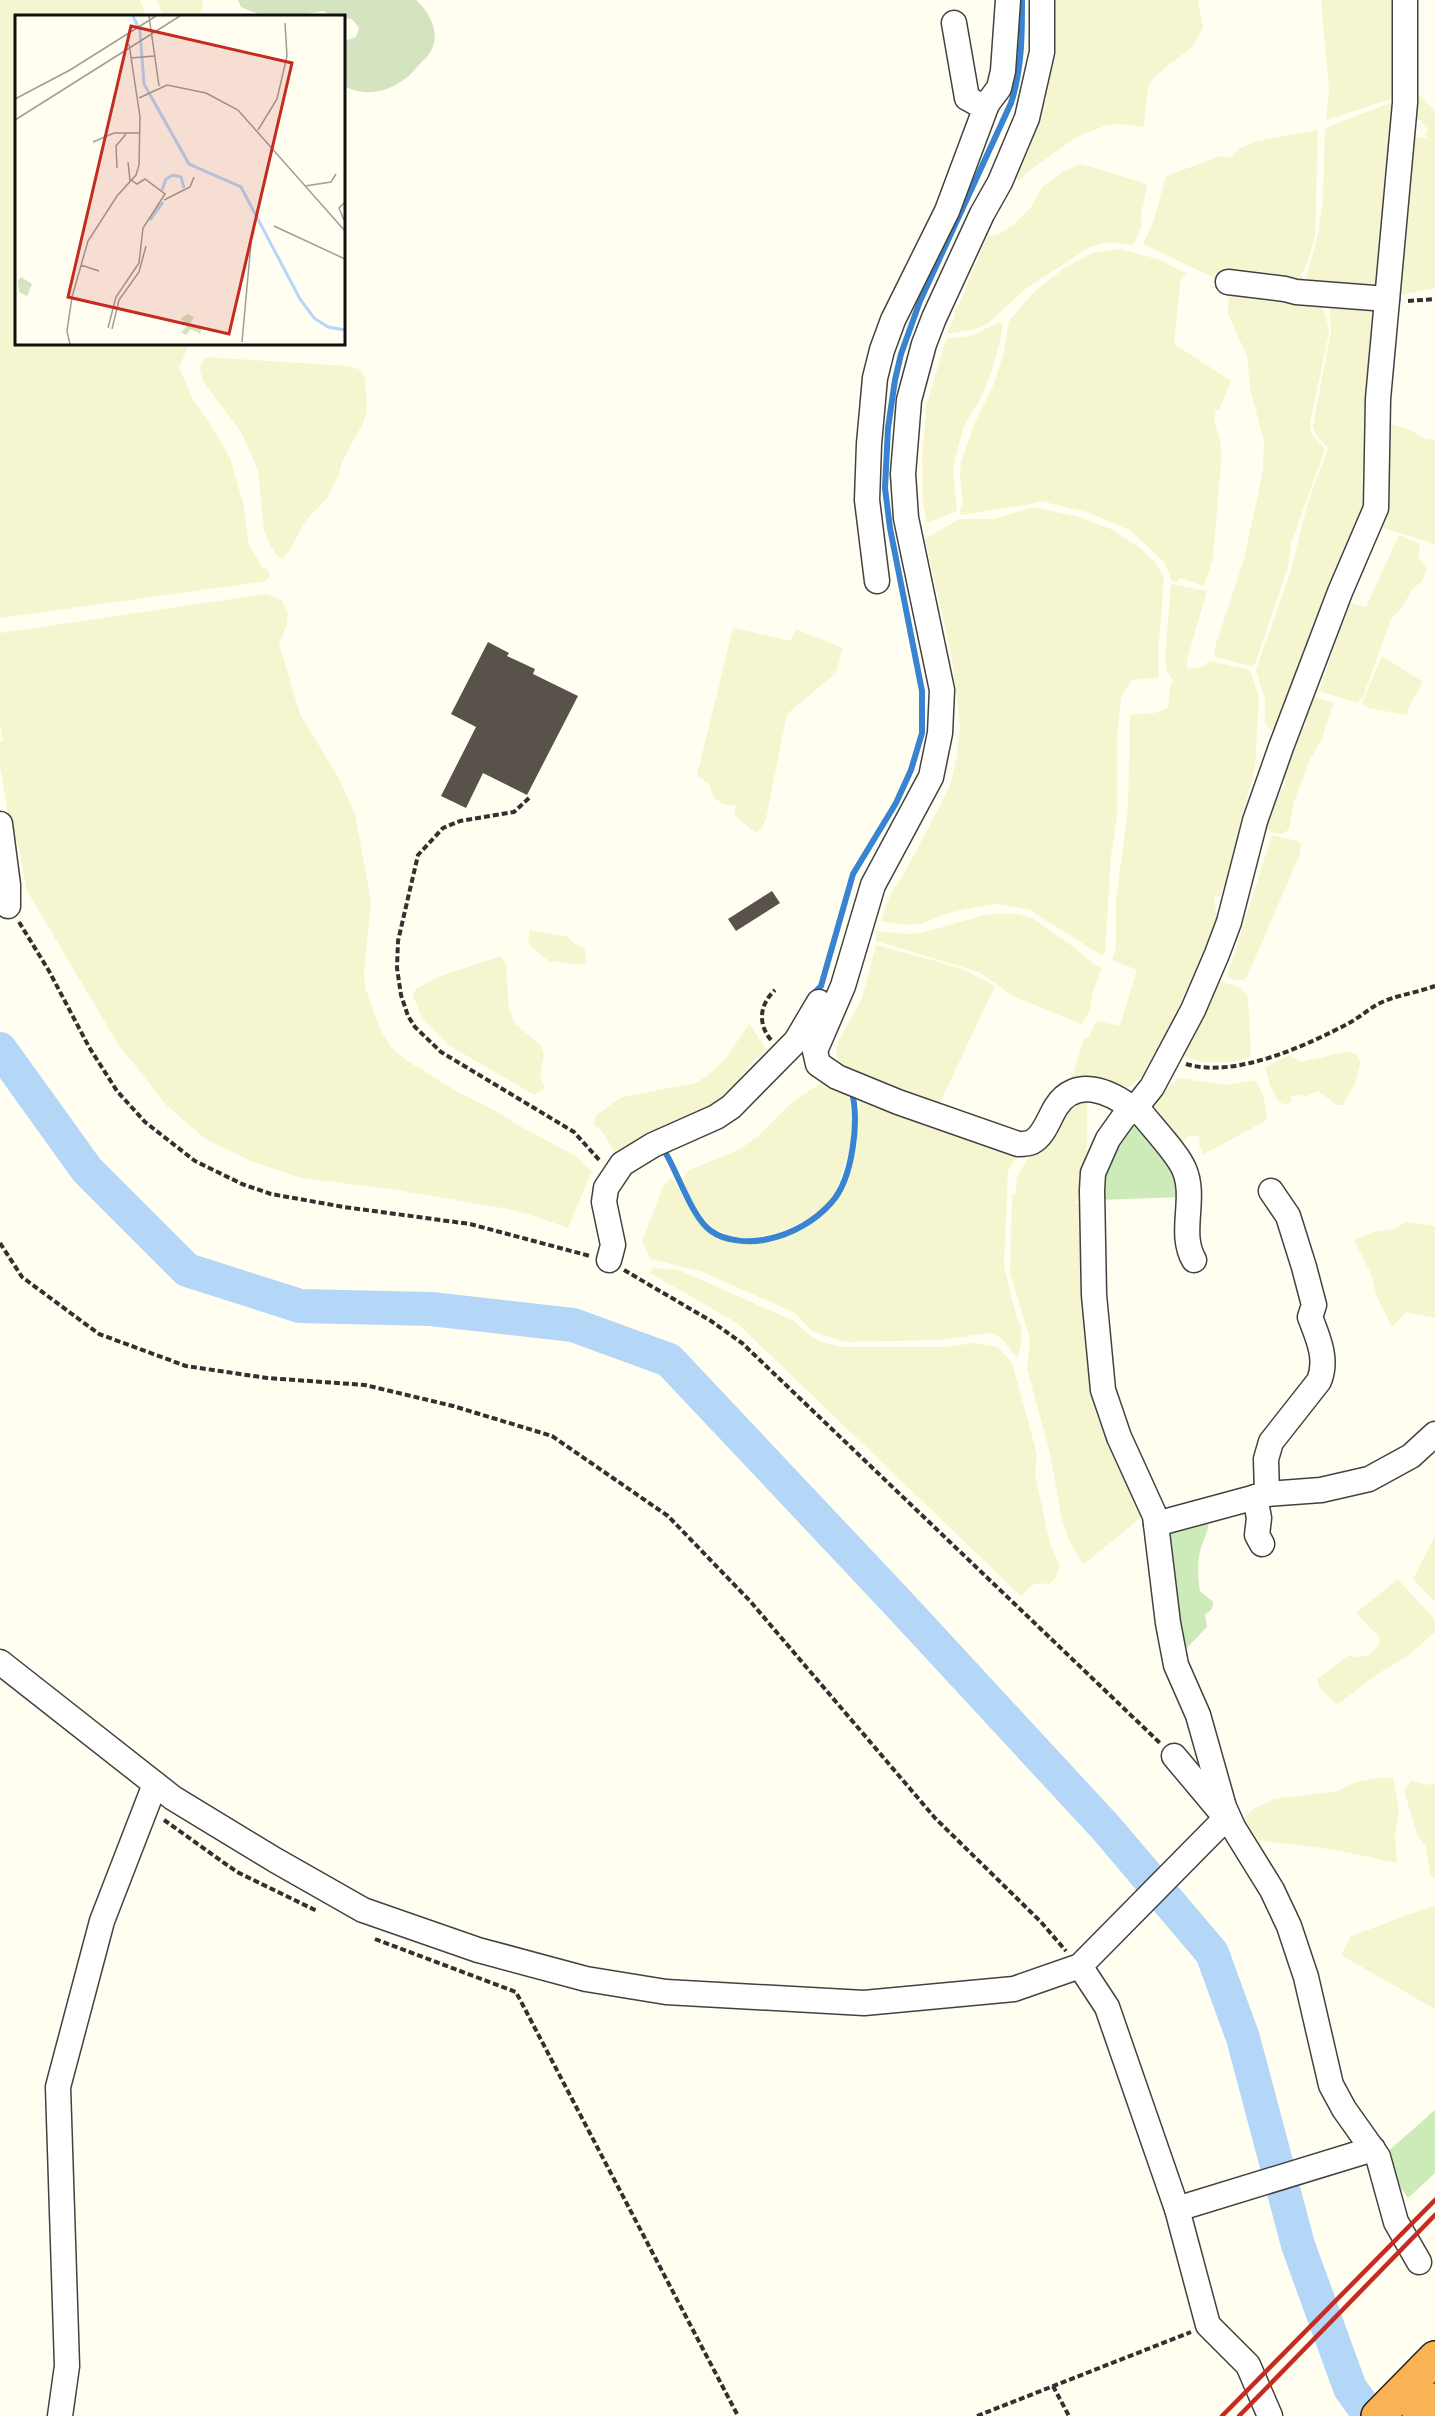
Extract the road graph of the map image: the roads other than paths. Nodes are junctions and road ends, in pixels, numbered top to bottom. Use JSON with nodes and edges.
{"nodes":[{"id":1,"x":1008,"y":0,"type":"edge"},
{"id":2,"x":1042,"y":0,"type":"edge"},
{"id":3,"x":1405,"y":0,"type":"edge"},
{"id":4,"x":954,"y":23,"type":"dead end"},
{"id":5,"x":987,"y":104,"type":"junction"},
{"id":6,"x":976,"y":135,"type":"junction"},
{"id":7,"x":1011,"y":156,"type":"junction"},
{"id":8,"x":1228,"y":282,"type":"dead end"},
{"id":9,"x":1387,"y":299,"type":"junction"},
{"id":10,"x":877,"y":581,"type":"dead end"},
{"id":11,"x":0,"y":824,"type":"edge"},
{"id":12,"x":8,"y":906,"type":"road end"},
{"id":13,"x":819,"y":1002,"type":"dead end"},
{"id":14,"x":1135,"y":1108,"type":"junction"},
{"id":15,"x":1271,"y":1191,"type":"dead end"},
{"id":16,"x":609,"y":1260,"type":"road end"},
{"id":17,"x":1194,"y":1260,"type":"dead end"},
{"id":18,"x":1435,"y":1434,"type":"edge"},
{"id":19,"x":1261,"y":1495,"type":"junction"},
{"id":20,"x":1156,"y":1524,"type":"junction"},
{"id":21,"x":1262,"y":1544,"type":"dead end"},
{"id":22,"x":0,"y":1662,"type":"edge"},
{"id":23,"x":1174,"y":1756,"type":"road end"},
{"id":24,"x":155,"y":1784,"type":"junction"},
{"id":25,"x":1230,"y":1823,"type":"junction"},
{"id":26,"x":1080,"y":1966,"type":"junction"},
{"id":27,"x":1373,"y":2149,"type":"junction"},
{"id":28,"x":1177,"y":2209,"type":"junction"},
{"id":29,"x":1419,"y":2262,"type":"dead end"},
{"id":30,"x":1435,"y":2358,"type":"edge"},
{"id":31,"x":1435,"y":2400,"type":"edge"},
{"id":32,"x":60,"y":2416,"type":"edge"},
{"id":33,"x":1270,"y":2416,"type":"edge"},
{"id":34,"x":1378,"y":2416,"type":"edge"},
{"id":35,"x":1419,"y":2416,"type":"edge"}],
"edges":[{"from":1,"to":5,"type":"street"},
{"from":2,"to":7,"type":"street"},
{"from":3,"to":9,"type":"street"},
{"from":4,"to":5,"type":"street"},
{"from":5,"to":6,"type":"street"},
{"from":6,"to":7,"type":"street"},
{"from":6,"to":10,"type":"street"},
{"from":7,"to":14,"type":"street"},
{"from":8,"to":9,"type":"street"},
{"from":9,"to":14,"type":"street"},
{"from":11,"to":12,"type":"street"},
{"from":13,"to":16,"type":"street"},
{"from":14,"to":17,"type":"street"},
{"from":14,"to":20,"type":"street"},
{"from":15,"to":19,"type":"street"},
{"from":18,"to":19,"type":"street"},
{"from":19,"to":20,"type":"street"},
{"from":19,"to":21,"type":"street"},
{"from":20,"to":25,"type":"street"},
{"from":22,"to":24,"type":"street"},
{"from":23,"to":25,"type":"street"},
{"from":24,"to":26,"type":"street"},
{"from":24,"to":32,"type":"street"},
{"from":25,"to":26,"type":"street"},
{"from":25,"to":27,"type":"street"},
{"from":26,"to":28,"type":"street"},
{"from":27,"to":28,"type":"street"},
{"from":27,"to":29,"type":"street"},
{"from":28,"to":33,"type":"street"},
{"from":30,"to":34,"type":"highway"},
{"from":31,"to":35,"type":"highway"}]}
